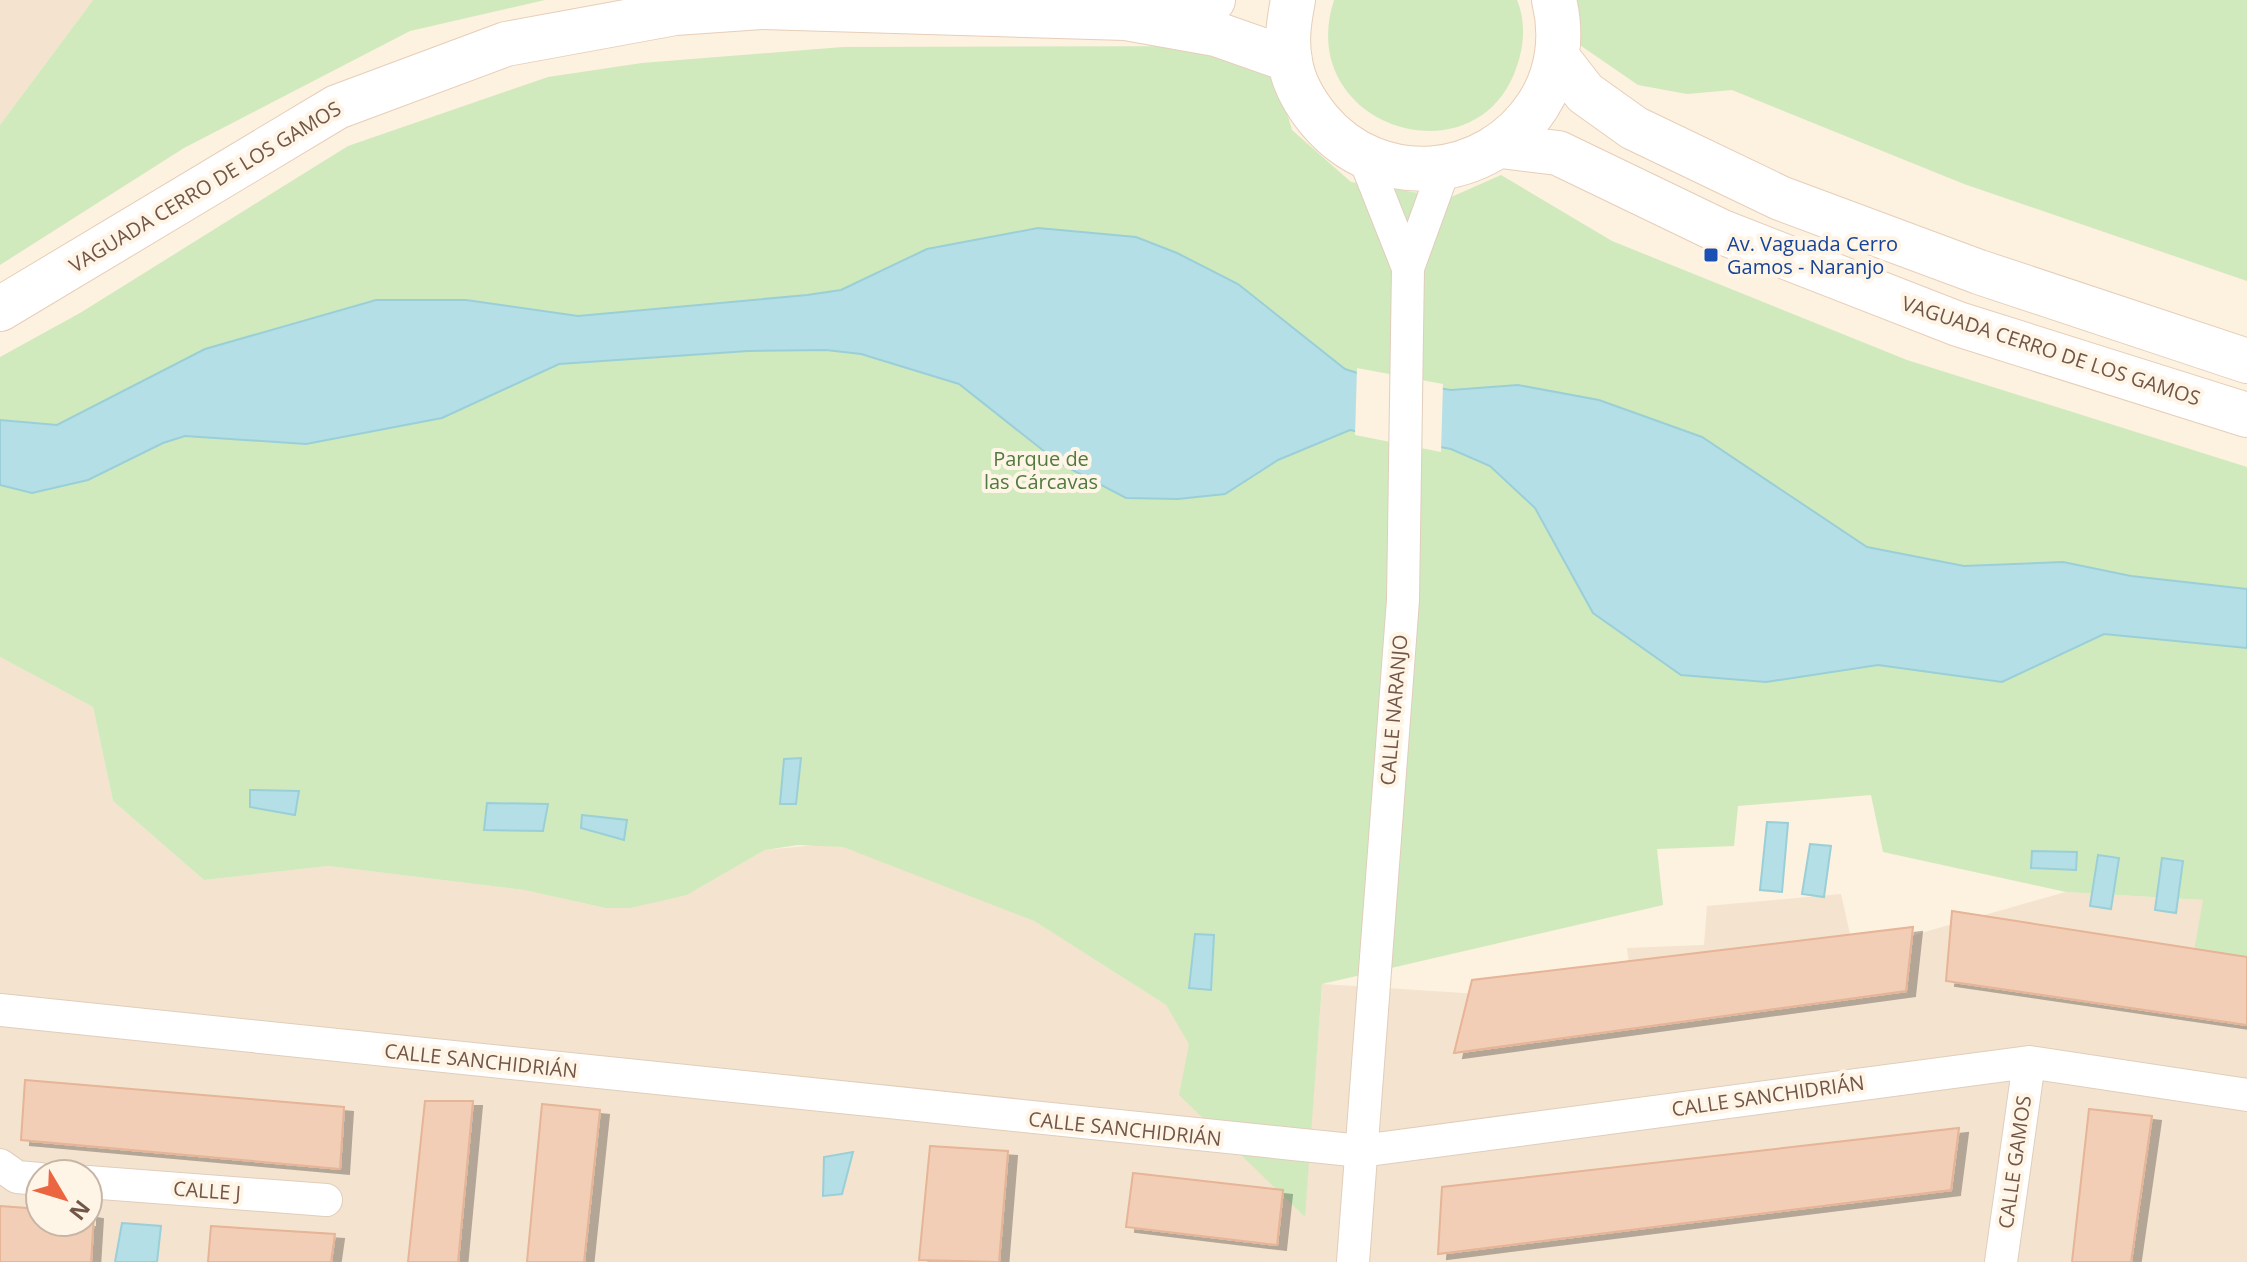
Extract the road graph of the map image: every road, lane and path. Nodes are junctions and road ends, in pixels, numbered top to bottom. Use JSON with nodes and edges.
{"nodes":[{"id":1,"x":1213,"y":0,"type":"edge"},
{"id":2,"x":1293,"y":0,"type":"edge"},
{"id":3,"x":1554,"y":0,"type":"edge"},
{"id":4,"x":1126,"y":18,"type":"junction"},
{"id":5,"x":1557,"y":57,"type":"junction"},
{"id":6,"x":1290,"y":60,"type":"junction"},
{"id":7,"x":1501,"y":146,"type":"junction"},
{"id":8,"x":1364,"y":157,"type":"junction"},
{"id":9,"x":1444,"y":169,"type":"junction"},
{"id":10,"x":1408,"y":268,"type":"junction"},
{"id":11,"x":0,"y":309,"type":"edge"},
{"id":12,"x":2247,"y":361,"type":"edge"},
{"id":13,"x":2247,"y":415,"type":"edge"},
{"id":14,"x":0,"y":1017,"type":"edge"},
{"id":15,"x":2029,"y":1062,"type":"junction"},
{"id":16,"x":2247,"y":1095,"type":"edge"},
{"id":17,"x":1361,"y":1151,"type":"junction"},
{"id":18,"x":0,"y":1165,"type":"edge"},
{"id":19,"x":24,"y":1178,"type":"edge"},
{"id":20,"x":104,"y":1183,"type":"edge"},
{"id":21,"x":326,"y":1200,"type":"dead end"},
{"id":22,"x":1353,"y":1262,"type":"edge"},
{"id":23,"x":2001,"y":1262,"type":"edge"}],
"edges":[{"from":1,"to":4,"type":"main road","name":"VAGUADA CERRO DE LOS GAMOS"},
{"from":2,"to":6,"type":"main road"},
{"from":3,"to":5,"type":"main road"},
{"from":4,"to":6,"type":"main road","name":"VAGUADA CERRO DE LOS GAMOS"},
{"from":4,"to":11,"type":"main road","name":"VAGUADA CERRO DE LOS GAMOS"},
{"from":5,"to":7,"type":"main road"},
{"from":5,"to":12,"type":"main road"},
{"from":6,"to":8,"type":"main road"},
{"from":7,"to":9,"type":"main road"},
{"from":7,"to":13,"type":"main road","name":"VAGUADA CERRO DE LOS GAMOS"},
{"from":8,"to":9,"type":"main road"},
{"from":8,"to":10,"type":"street","name":"CALLE NARANJO"},
{"from":9,"to":10,"type":"street","name":"CALLE NARANJO"},
{"from":10,"to":17,"type":"street","name":"CALLE NARANJO"},
{"from":14,"to":17,"type":"street","name":"CALLE SANCHIDRIÁN"},
{"from":15,"to":16,"type":"street","name":"CALLE SANCHIDRIÁN"},
{"from":15,"to":17,"type":"street","name":"CALLE SANCHIDRIÁN"},
{"from":15,"to":23,"type":"street","name":"CALLE GAMOS"},
{"from":17,"to":22,"type":"street","name":"CALLE NARANJO"},
{"from":18,"to":19,"type":"street"},
{"from":20,"to":21,"type":"street","name":"CALLE J"}]}
